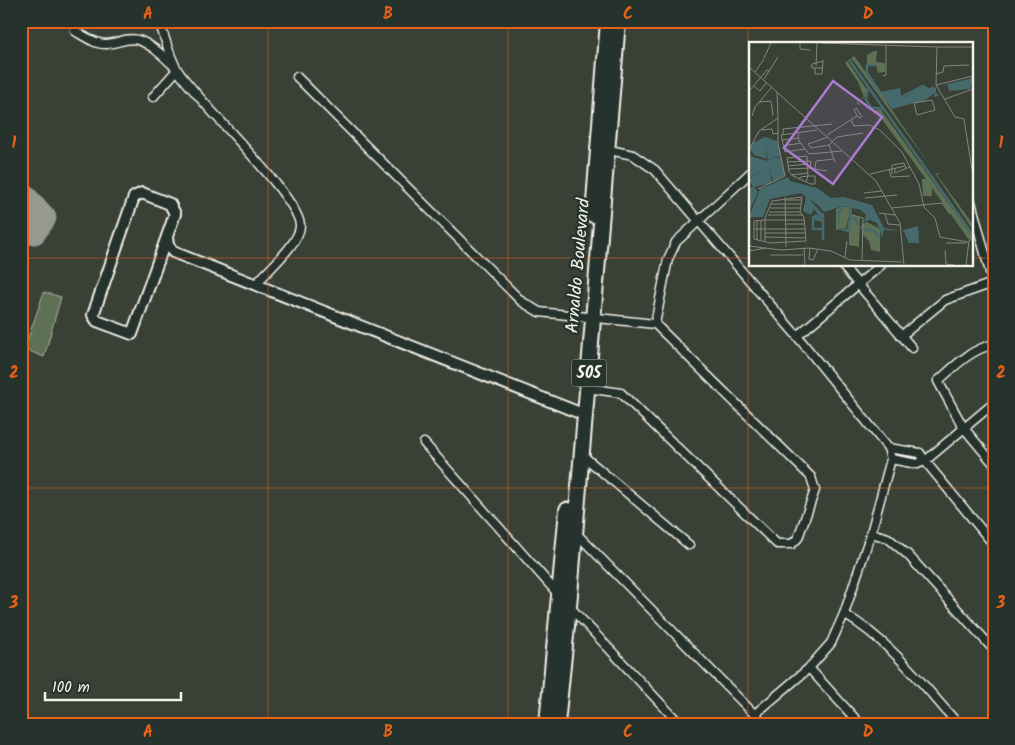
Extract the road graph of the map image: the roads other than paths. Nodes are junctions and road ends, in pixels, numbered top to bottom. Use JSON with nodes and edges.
{"nodes":[{"id":1,"x":159,"y":21,"type":"edge"},
{"id":2,"x":608,"y":21,"type":"edge"},
{"id":3,"x":618,"y":21,"type":"edge"},
{"id":4,"x":75,"y":31,"type":"dead end"},
{"id":5,"x":178,"y":70,"type":"junction"},
{"id":6,"x":297,"y":77,"type":"dead end"},
{"id":7,"x":153,"y":97,"type":"dead end"},
{"id":8,"x":603,"y":149,"type":"junction"},
{"id":9,"x":749,"y":174,"type":"edge"},
{"id":10,"x":972,"y":206,"type":"edge"},
{"id":11,"x":698,"y":220,"type":"junction"},
{"id":12,"x":167,"y":237,"type":"junction"},
{"id":13,"x":173,"y":252,"type":"junction"},
{"id":14,"x":159,"y":259,"type":"junction"},
{"id":15,"x":843,"y":266,"type":"edge"},
{"id":16,"x":880,"y":266,"type":"edge"},
{"id":17,"x":858,"y":284,"type":"junction"},
{"id":18,"x":255,"y":285,"type":"junction"},
{"id":19,"x":589,"y":318,"type":"junction"},
{"id":20,"x":655,"y":324,"type":"junction"},
{"id":21,"x":797,"y":336,"type":"junction"},
{"id":22,"x":901,"y":336,"type":"junction"},
{"id":23,"x":994,"y":344,"type":"edge"},
{"id":24,"x":912,"y":348,"type":"dead end"},
{"id":25,"x":587,"y":388,"type":"junction"},
{"id":26,"x":994,"y":403,"type":"edge"},
{"id":27,"x":581,"y":414,"type":"junction"},
{"id":28,"x":963,"y":427,"type":"junction"},
{"id":29,"x":424,"y":443,"type":"dead end"},
{"id":30,"x":888,"y":448,"type":"junction"},
{"id":31,"x":581,"y":454,"type":"junction"},
{"id":32,"x":892,"y":459,"type":"junction"},
{"id":33,"x":924,"y":461,"type":"junction"},
{"id":34,"x":994,"y":464,"type":"edge"},
{"id":35,"x":572,"y":505,"type":"junction"},
{"id":36,"x":575,"y":532,"type":"junction"},
{"id":37,"x":872,"y":533,"type":"junction"},
{"id":38,"x":689,"y":545,"type":"dead end"},
{"id":39,"x":994,"y":545,"type":"edge"},
{"id":40,"x":559,"y":594,"type":"junction"},
{"id":41,"x":569,"y":606,"type":"junction"},
{"id":42,"x":844,"y":614,"type":"junction"},
{"id":43,"x":994,"y":650,"type":"edge"},
{"id":44,"x":809,"y":668,"type":"junction"},
{"id":45,"x":555,"y":682,"type":"junction"},
{"id":46,"x":755,"y":714,"type":"junction"},
{"id":47,"x":547,"y":724,"type":"edge"},
{"id":48,"x":557,"y":724,"type":"edge"},
{"id":49,"x":680,"y":724,"type":"edge"},
{"id":50,"x":764,"y":724,"type":"edge"},
{"id":51,"x":860,"y":724,"type":"edge"},
{"id":52,"x":958,"y":724,"type":"edge"}],
"edges":[{"from":1,"to":5,"type":"street"},
{"from":2,"to":8,"type":"highway","name":"Arnaldo Boulevard","number":"505"},
{"from":3,"to":8,"type":"highway","name":"Arnaldo Boulevard","number":"505"},
{"from":4,"to":5,"type":"street"},
{"from":5,"to":7,"type":"street"},
{"from":5,"to":18,"type":"street"},
{"from":6,"to":19,"type":"street"},
{"from":8,"to":11,"type":"street"},
{"from":8,"to":19,"type":"highway","name":"Arnaldo Boulevard","number":"505"},
{"from":9,"to":11,"type":"street"},
{"from":10,"to":22,"type":"street"},
{"from":11,"to":20,"type":"street"},
{"from":11,"to":21,"type":"street"},
{"from":12,"to":13,"type":"street"},
{"from":12,"to":14,"type":"street"},
{"from":12,"to":14,"type":"street"},
{"from":13,"to":14,"type":"street"},
{"from":13,"to":18,"type":"street"},
{"from":15,"to":17,"type":"street"},
{"from":16,"to":17,"type":"street"},
{"from":17,"to":21,"type":"street"},
{"from":17,"to":22,"type":"street"},
{"from":18,"to":27,"type":"street"},
{"from":19,"to":20,"type":"street"},
{"from":19,"to":25,"type":"highway","name":"Arnaldo Boulevard","number":"505"},
{"from":19,"to":27,"type":"highway","name":"Arnaldo Boulevard","number":"505"},
{"from":20,"to":25,"type":"street"},
{"from":21,"to":30,"type":"street"},
{"from":22,"to":24,"type":"street"},
{"from":23,"to":28,"type":"street"},
{"from":25,"to":27,"type":"highway","name":"Arnaldo Boulevard","number":"505"},
{"from":26,"to":28,"type":"street"},
{"from":27,"to":31,"type":"highway","name":"Arnaldo Boulevard","number":"505"},
{"from":27,"to":35,"type":"highway","name":"Arnaldo Boulevard","number":"505"},
{"from":28,"to":33,"type":"street"},
{"from":28,"to":34,"type":"street"},
{"from":29,"to":40,"type":"street"},
{"from":30,"to":32,"type":"street"},
{"from":30,"to":33,"type":"street"},
{"from":31,"to":35,"type":"highway","name":"Arnaldo Boulevard","number":"505"},
{"from":31,"to":38,"type":"street"},
{"from":32,"to":33,"type":"street"},
{"from":32,"to":37,"type":"street"},
{"from":33,"to":39,"type":"street"},
{"from":35,"to":36,"type":"highway","name":"Arnaldo Boulevard","number":"505"},
{"from":35,"to":40,"type":"highway","name":"Arnaldo Boulevard","number":"505"},
{"from":36,"to":41,"type":"highway","name":"Arnaldo Boulevard","number":"505"},
{"from":36,"to":46,"type":"street"},
{"from":37,"to":42,"type":"street"},
{"from":37,"to":43,"type":"street"},
{"from":40,"to":41,"type":"street"},
{"from":40,"to":45,"type":"highway","name":"Arnaldo Boulevard","number":"505"},
{"from":41,"to":45,"type":"highway","name":"Arnaldo Boulevard","number":"505"},
{"from":41,"to":49,"type":"street"},
{"from":42,"to":44,"type":"street"},
{"from":42,"to":52,"type":"street"},
{"from":44,"to":46,"type":"street"},
{"from":44,"to":51,"type":"street"},
{"from":45,"to":47,"type":"highway","name":"Arnaldo Boulevard","number":"505"},
{"from":45,"to":48,"type":"highway","name":"Arnaldo Boulevard","number":"505"},
{"from":46,"to":50,"type":"street"}]}
